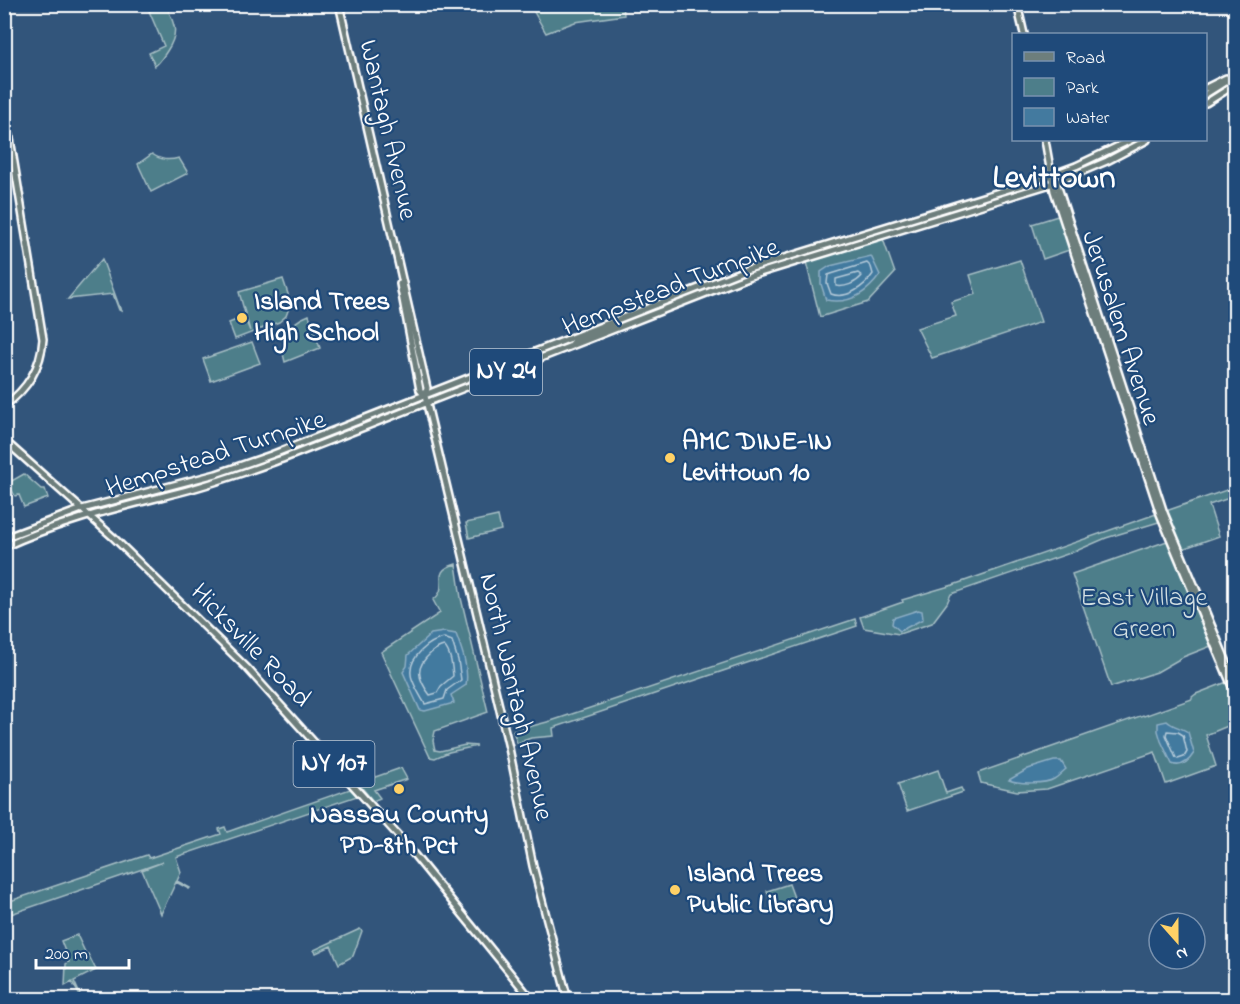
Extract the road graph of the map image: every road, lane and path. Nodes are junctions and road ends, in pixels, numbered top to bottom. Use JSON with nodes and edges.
{"nodes":[{"id":1,"x":339,"y":4,"type":"edge"},
{"id":2,"x":1017,"y":4,"type":"edge"},
{"id":3,"x":1024,"y":33,"type":"edge"},
{"id":4,"x":1236,"y":74,"type":"edge"},
{"id":5,"x":1236,"y":84,"type":"edge"},
{"id":6,"x":1207,"y":87,"type":"edge"},
{"id":7,"x":1207,"y":93,"type":"edge"},
{"id":8,"x":4,"y":102,"type":"edge"},
{"id":9,"x":1207,"y":102,"type":"edge"},
{"id":10,"x":1045,"y":141,"type":"edge"},
{"id":11,"x":1129,"y":141,"type":"edge"},
{"id":12,"x":1145,"y":141,"type":"edge"},
{"id":13,"x":1053,"y":175,"type":"junction"},
{"id":14,"x":1054,"y":183,"type":"junction"},
{"id":15,"x":624,"y":317,"type":"junction"},
{"id":16,"x":567,"y":339,"type":"junction"},
{"id":17,"x":570,"y":347,"type":"junction"},
{"id":18,"x":425,"y":396,"type":"junction"},
{"id":19,"x":427,"y":403,"type":"junction"},
{"id":20,"x":4,"y":406,"type":"edge"},
{"id":21,"x":4,"y":440,"type":"edge"},
{"id":22,"x":69,"y":497,"type":"junction"},
{"id":23,"x":82,"y":509,"type":"junction"},
{"id":24,"x":108,"y":511,"type":"junction"},
{"id":25,"x":89,"y":516,"type":"junction"},
{"id":26,"x":58,"y":517,"type":"junction"},
{"id":27,"x":104,"y":529,"type":"junction"},
{"id":28,"x":4,"y":537,"type":"edge"},
{"id":29,"x":4,"y":547,"type":"edge"},
{"id":30,"x":1236,"y":684,"type":"edge"},
{"id":31,"x":1236,"y":696,"type":"edge"},
{"id":32,"x":517,"y":983,"type":"junction"},
{"id":33,"x":527,"y":999,"type":"edge"},
{"id":34,"x":532,"y":999,"type":"edge"},
{"id":35,"x":568,"y":999,"type":"edge"}],
"edges":[{"from":1,"to":18,"type":"main road","name":"Wantagh Avenue"},
{"from":2,"to":3,"type":"main road"},
{"from":4,"to":6,"type":"main road"},
{"from":4,"to":7,"type":"main road"},
{"from":5,"to":9,"type":"main road"},
{"from":8,"to":20,"type":"main road"},
{"from":10,"to":13,"type":"main road","name":"Jerusalem Avenue"},
{"from":11,"to":13,"type":"main road","name":"Hempstead Turnpike","number":"NY 24"},
{"from":12,"to":14,"type":"main road","name":"Hempstead Turnpike","number":"NY 24"},
{"from":13,"to":14,"type":"main road","name":"Jerusalem Avenue"},
{"from":13,"to":15,"type":"main road","name":"Hempstead Turnpike","number":"NY 24"},
{"from":14,"to":17,"type":"main road","name":"Hempstead Turnpike","number":"NY 24"},
{"from":14,"to":30,"type":"main road","name":"Jerusalem Avenue"},
{"from":14,"to":31,"type":"main road","name":"Jerusalem Avenue"},
{"from":15,"to":16,"type":"main road","name":"Hempstead Turnpike","number":"NY 24"},
{"from":15,"to":17,"type":"main road"},
{"from":16,"to":17,"type":"main road"},
{"from":16,"to":18,"type":"main road","name":"Hempstead Turnpike","number":"NY 24"},
{"from":17,"to":19,"type":"main road","name":"Hempstead Turnpike","number":"NY 24"},
{"from":18,"to":19,"type":"main road","name":"Wantagh Avenue"},
{"from":18,"to":23,"type":"main road","name":"Hempstead Turnpike","number":"NY 24"},
{"from":19,"to":24,"type":"main road","name":"Hempstead Turnpike","number":"NY 24"},
{"from":19,"to":35,"type":"main road","name":"North Wantagh Avenue"},
{"from":21,"to":22,"type":"main road","name":"Hicksville Road","number":"NY 107"},
{"from":22,"to":23,"type":"main road","name":"Hicksville Road","number":"NY 107"},
{"from":22,"to":26,"type":"main road"},
{"from":23,"to":25,"type":"main road","name":"Hicksville Road","number":"NY 107"},
{"from":23,"to":26,"type":"main road","name":"Hempstead Turnpike","number":"NY 24"},
{"from":24,"to":25,"type":"main road","name":"Hempstead Turnpike","number":"NY 24"},
{"from":24,"to":27,"type":"main road"},
{"from":25,"to":27,"type":"main road","name":"Hicksville Road","number":"NY 107"},
{"from":25,"to":29,"type":"main road","name":"Hempstead Turnpike","number":"NY 24"},
{"from":26,"to":28,"type":"main road","name":"Hempstead Turnpike","number":"NY 24"},
{"from":27,"to":32,"type":"main road","name":"Hicksville Road","number":"NY 107"},
{"from":32,"to":33,"type":"main road","name":"Hicksville Road","number":"NY 107"},
{"from":32,"to":34,"type":"main road","name":"Hicksville Road","number":"NY 107"}]}
